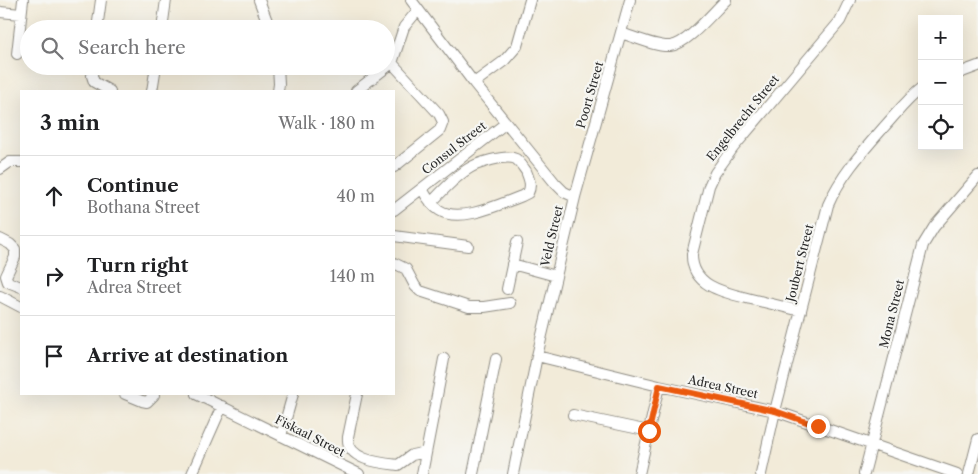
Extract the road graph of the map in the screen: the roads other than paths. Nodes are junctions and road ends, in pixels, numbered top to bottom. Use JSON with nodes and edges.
{"nodes":[{"id":1,"x":23,"y":0,"type":"edge"},
{"id":2,"x":101,"y":0,"type":"edge"},
{"id":3,"x":166,"y":0,"type":"edge"},
{"id":4,"x":259,"y":0,"type":"edge"},
{"id":5,"x":411,"y":0,"type":"edge"},
{"id":6,"x":530,"y":0,"type":"edge"},
{"id":7,"x":630,"y":0,"type":"edge"},
{"id":8,"x":726,"y":0,"type":"edge"},
{"id":9,"x":850,"y":0,"type":"edge"},
{"id":10,"x":418,"y":10,"type":"junction"},
{"id":11,"x":0,"y":12,"type":"edge"},
{"id":12,"x":21,"y":14,"type":"junction"},
{"id":13,"x":20,"y":20,"type":"edge"},
{"id":14,"x":98,"y":20,"type":"edge"},
{"id":15,"x":163,"y":20,"type":"edge"},
{"id":16,"x":267,"y":20,"type":"edge"},
{"id":17,"x":20,"y":24,"type":"edge"},
{"id":18,"x":621,"y":33,"type":"junction"},
{"id":19,"x":17,"y":54,"type":"dead end"},
{"id":20,"x":395,"y":54,"type":"edge"},
{"id":21,"x":395,"y":66,"type":"edge"},
{"id":22,"x":978,"y":66,"type":"edge"},
{"id":23,"x":963,"y":71,"type":"edge"},
{"id":24,"x":92,"y":75,"type":"edge"},
{"id":25,"x":155,"y":75,"type":"edge"},
{"id":26,"x":278,"y":75,"type":"edge"},
{"id":27,"x":377,"y":75,"type":"edge"},
{"id":28,"x":474,"y":83,"type":"junction"},
{"id":29,"x":108,"y":90,"type":"edge"},
{"id":30,"x":152,"y":90,"type":"edge"},
{"id":31,"x":278,"y":90,"type":"edge"},
{"id":32,"x":357,"y":90,"type":"edge"},
{"id":33,"x":918,"y":92,"type":"edge"},
{"id":34,"x":506,"y":123,"type":"junction"},
{"id":35,"x":20,"y":162,"type":"edge"},
{"id":36,"x":395,"y":166,"type":"edge"},
{"id":37,"x":0,"y":169,"type":"edge"},
{"id":38,"x":978,"y":176,"type":"edge"},
{"id":39,"x":422,"y":189,"type":"junction"},
{"id":40,"x":574,"y":197,"type":"junction"},
{"id":41,"x":431,"y":203,"type":"junction"},
{"id":42,"x":395,"y":209,"type":"edge"},
{"id":43,"x":395,"y":236,"type":"edge"},
{"id":44,"x":0,"y":240,"type":"edge"},
{"id":45,"x":517,"y":242,"type":"dead end"},
{"id":46,"x":468,"y":246,"type":"dead end"},
{"id":47,"x":395,"y":264,"type":"edge"},
{"id":48,"x":512,"y":264,"type":"junction"},
{"id":49,"x":556,"y":276,"type":"junction"},
{"id":50,"x":20,"y":287,"type":"edge"},
{"id":51,"x":507,"y":290,"type":"dead end"},
{"id":52,"x":0,"y":296,"type":"edge"},
{"id":53,"x":510,"y":303,"type":"dead end"},
{"id":54,"x":20,"y":305,"type":"edge"},
{"id":55,"x":801,"y":311,"type":"junction"},
{"id":56,"x":537,"y":356,"type":"junction"},
{"id":57,"x":444,"y":359,"type":"dead end"},
{"id":58,"x":496,"y":359,"type":"dead end"},
{"id":59,"x":659,"y":386,"type":"junction"},
{"id":60,"x":127,"y":395,"type":"edge"},
{"id":61,"x":153,"y":395,"type":"edge"},
{"id":62,"x":198,"y":395,"type":"edge"},
{"id":63,"x":293,"y":395,"type":"edge"},
{"id":64,"x":357,"y":395,"type":"edge"},
{"id":65,"x":222,"y":406,"type":"junction"},
{"id":66,"x":775,"y":411,"type":"junction"},
{"id":67,"x":573,"y":415,"type":"dead end"},
{"id":68,"x":649,"y":431,"type":"junction"},
{"id":69,"x":281,"y":436,"type":"junction"},
{"id":70,"x":978,"y":439,"type":"edge"},
{"id":71,"x":872,"y":444,"type":"junction"},
{"id":72,"x":426,"y":452,"type":"junction"},
{"id":73,"x":192,"y":474,"type":"edge"},
{"id":74,"x":359,"y":474,"type":"edge"},
{"id":75,"x":422,"y":474,"type":"edge"},
{"id":76,"x":473,"y":474,"type":"edge"},
{"id":77,"x":513,"y":474,"type":"edge"},
{"id":78,"x":639,"y":474,"type":"edge"},
{"id":79,"x":761,"y":474,"type":"edge"},
{"id":80,"x":864,"y":474,"type":"edge"},
{"id":81,"x":957,"y":474,"type":"edge"},
{"id":82,"x":969,"y":474,"type":"edge"}],
"edges":[{"from":1,"to":12,"type":"street"},
{"from":2,"to":14,"type":"street"},
{"from":3,"to":15,"type":"street"},
{"from":4,"to":16,"type":"street"},
{"from":5,"to":10,"type":"street","name":"Veld Street"},
{"from":6,"to":28,"type":"street"},
{"from":7,"to":18,"type":"street","name":"Poort Street"},
{"from":8,"to":18,"type":"street"},
{"from":9,"to":55,"type":"street","name":"Engelbrecht Street"},
{"from":10,"to":20,"type":"street"},
{"from":10,"to":28,"type":"street","name":"Veld Street"},
{"from":11,"to":12,"type":"street"},
{"from":12,"to":13,"type":"street"},
{"from":17,"to":19,"type":"street"},
{"from":18,"to":40,"type":"street","name":"Poort Street"},
{"from":21,"to":36,"type":"street"},
{"from":22,"to":23,"type":"street"},
{"from":24,"to":29,"type":"street"},
{"from":25,"to":30,"type":"street"},
{"from":26,"to":31,"type":"street"},
{"from":27,"to":32,"type":"street"},
{"from":28,"to":34,"type":"street","name":"Veld Street"},
{"from":33,"to":55,"type":"street","name":"Joubert Street"},
{"from":34,"to":39,"type":"street","name":"Consul Street"},
{"from":34,"to":40,"type":"street","name":"Veld Street"},
{"from":35,"to":37,"type":"street"},
{"from":38,"to":71,"type":"street","name":"Mona Street"},
{"from":39,"to":41,"type":"street"},
{"from":39,"to":42,"type":"street","name":"Consul Street"},
{"from":40,"to":49,"type":"street","name":"Veld Street"},
{"from":41,"to":41,"type":"street"},
{"from":43,"to":46,"type":"street"},
{"from":44,"to":50,"type":"street"},
{"from":45,"to":48,"type":"street"},
{"from":47,"to":53,"type":"street"},
{"from":48,"to":49,"type":"street"},
{"from":48,"to":51,"type":"street"},
{"from":49,"to":56,"type":"street","name":"Veld Street"},
{"from":52,"to":54,"type":"street"},
{"from":55,"to":66,"type":"street","name":"Joubert Street"},
{"from":56,"to":59,"type":"street","name":"Adrea Street"},
{"from":56,"to":77,"type":"street","name":"Veld Street"},
{"from":57,"to":72,"type":"street"},
{"from":58,"to":76,"type":"street"},
{"from":59,"to":66,"type":"street","name":"Adrea Street"},
{"from":59,"to":68,"type":"street"},
{"from":60,"to":61,"type":"street"},
{"from":62,"to":65,"type":"street","name":"Fiskaal Street"},
{"from":63,"to":69,"type":"street"},
{"from":64,"to":72,"type":"street"},
{"from":65,"to":69,"type":"street","name":"Fiskaal Street"},
{"from":65,"to":73,"type":"street"},
{"from":66,"to":71,"type":"street","name":"Adrea Street"},
{"from":66,"to":79,"type":"street","name":"Joubert Street"},
{"from":67,"to":68,"type":"street"},
{"from":68,"to":78,"type":"street"},
{"from":69,"to":74,"type":"street","name":"Fiskaal Street"},
{"from":70,"to":82,"type":"street"},
{"from":71,"to":80,"type":"street","name":"Mona Street"},
{"from":71,"to":81,"type":"street","name":"Adrea Street"},
{"from":72,"to":75,"type":"street"}]}
